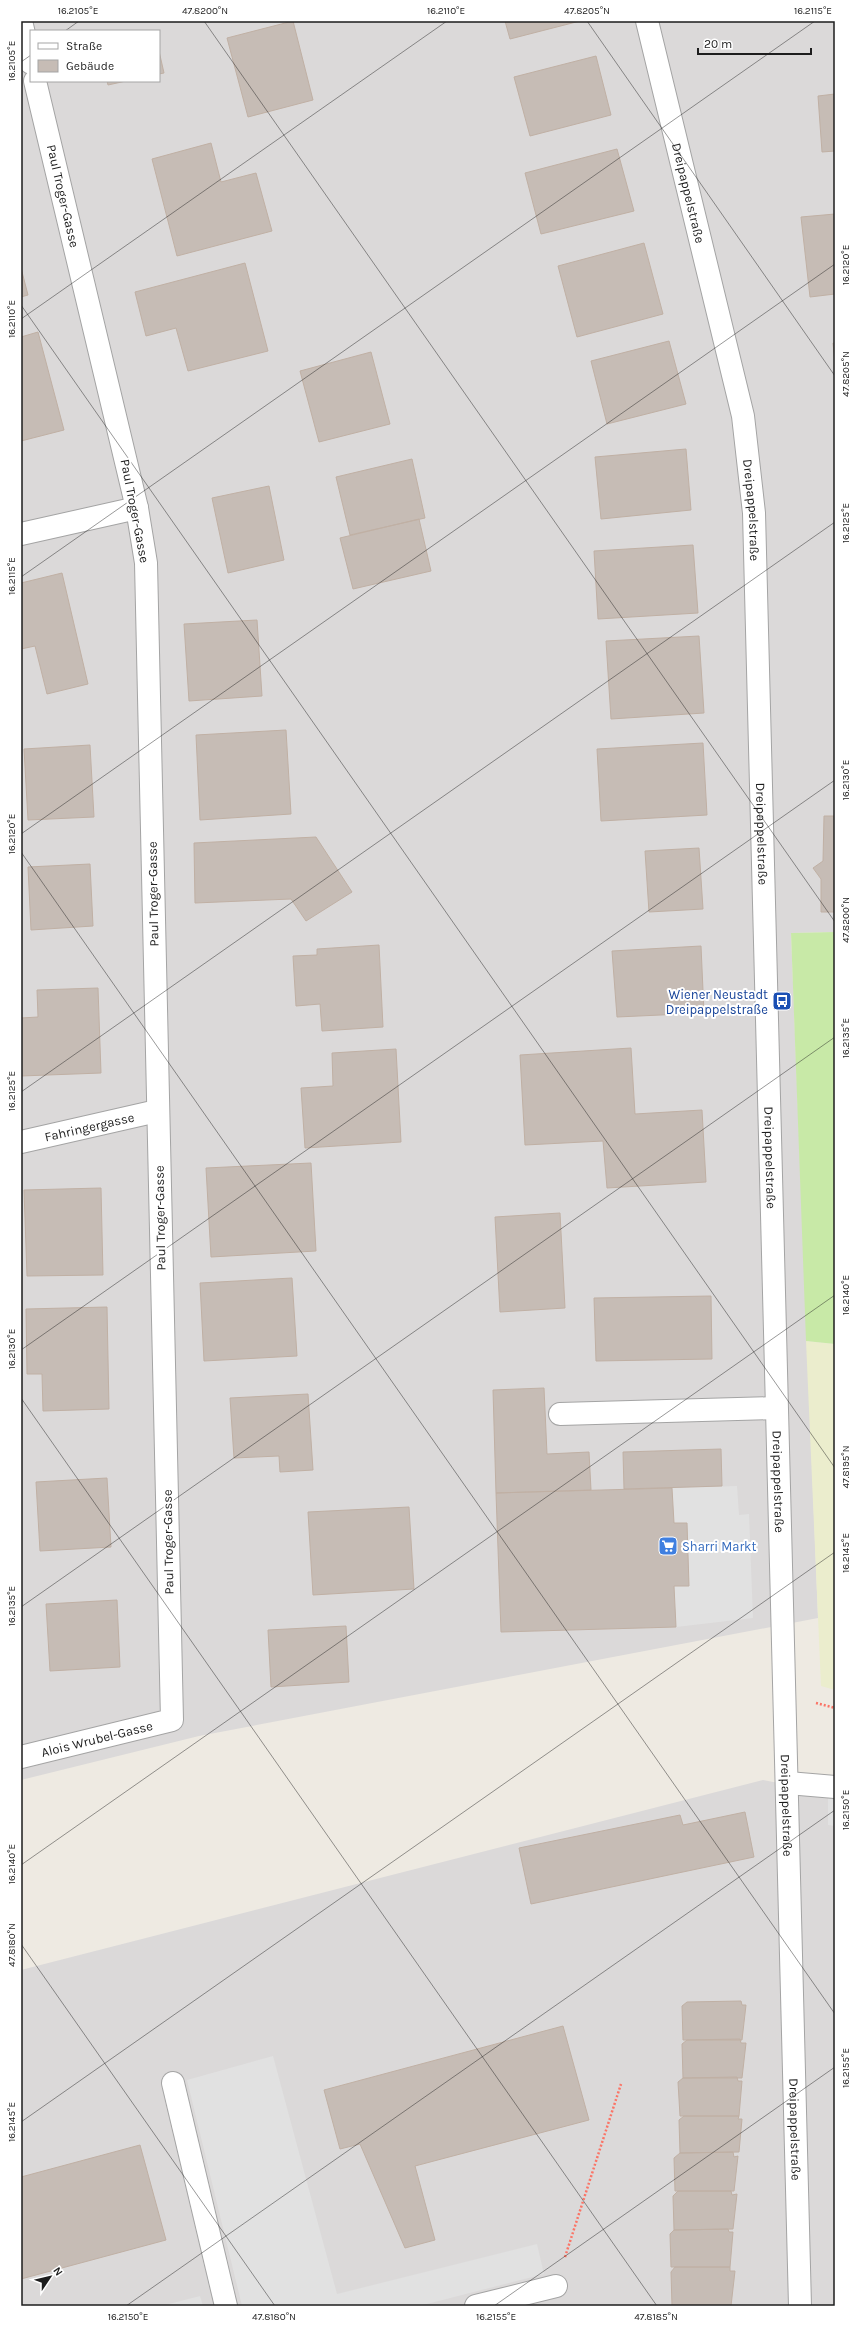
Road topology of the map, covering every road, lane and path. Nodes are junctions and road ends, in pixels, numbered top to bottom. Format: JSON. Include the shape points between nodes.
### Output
{"nodes":[{"id":1,"x":21,"y":21,"type":"edge"},
{"id":2,"x":647,"y":21,"type":"edge"},
{"id":3,"x":30,"y":59,"type":"edge"},
{"id":4,"x":35,"y":82,"type":"edge"},
{"id":5,"x":137,"y":508,"type":"junction"},
{"id":6,"x":21,"y":534,"type":"edge"},
{"id":7,"x":157,"y":1111,"type":"junction"},
{"id":8,"x":21,"y":1142,"type":"edge"},
{"id":9,"x":776,"y":1408,"type":"junction"},
{"id":10,"x":560,"y":1414,"type":"dead end"},
{"id":11,"x":172,"y":1720,"type":"joint"},
{"id":12,"x":21,"y":1756,"type":"edge"},
{"id":13,"x":788,"y":1783,"type":"junction"},
{"id":14,"x":835,"y":1787,"type":"edge"},
{"id":15,"x":174,"y":2083,"type":"dead end"},
{"id":16,"x":621,"y":2084,"type":"dead end"},
{"id":17,"x":556,"y":2286,"type":"joint"},
{"id":18,"x":226,"y":2306,"type":"edge"},
{"id":19,"x":476,"y":2306,"type":"edge"},
{"id":20,"x":800,"y":2306,"type":"edge"}],
"edges":[{"from":1,"to":3,"type":"street"},
{"from":2,"to":9,"type":"street","name":"Dreipappelstraße","via":[[743,416],[754,513]]},
{"from":4,"to":5,"type":"street","name":"Paul Troger-Gasse"},
{"from":5,"to":6,"type":"street"},
{"from":5,"to":7,"type":"street","name":"Paul Troger-Gasse","via":[[146,562]]},
{"from":7,"to":8,"type":"street","name":"Fahringergasse"},
{"from":7,"to":11,"type":"street","name":"Paul Troger-Gasse"},
{"from":9,"to":10,"type":"street"},
{"from":9,"to":13,"type":"street","name":"Dreipappelstraße"},
{"from":11,"to":12,"type":"street","name":"Alois Wrubel-Gasse"},
{"from":13,"to":14,"type":"street"},
{"from":13,"to":20,"type":"street","name":"Dreipappelstraße"},
{"from":15,"to":18,"type":"street"},
{"from":16,"to":17,"type":"path"},
{"from":17,"to":19,"type":"street"}]}
